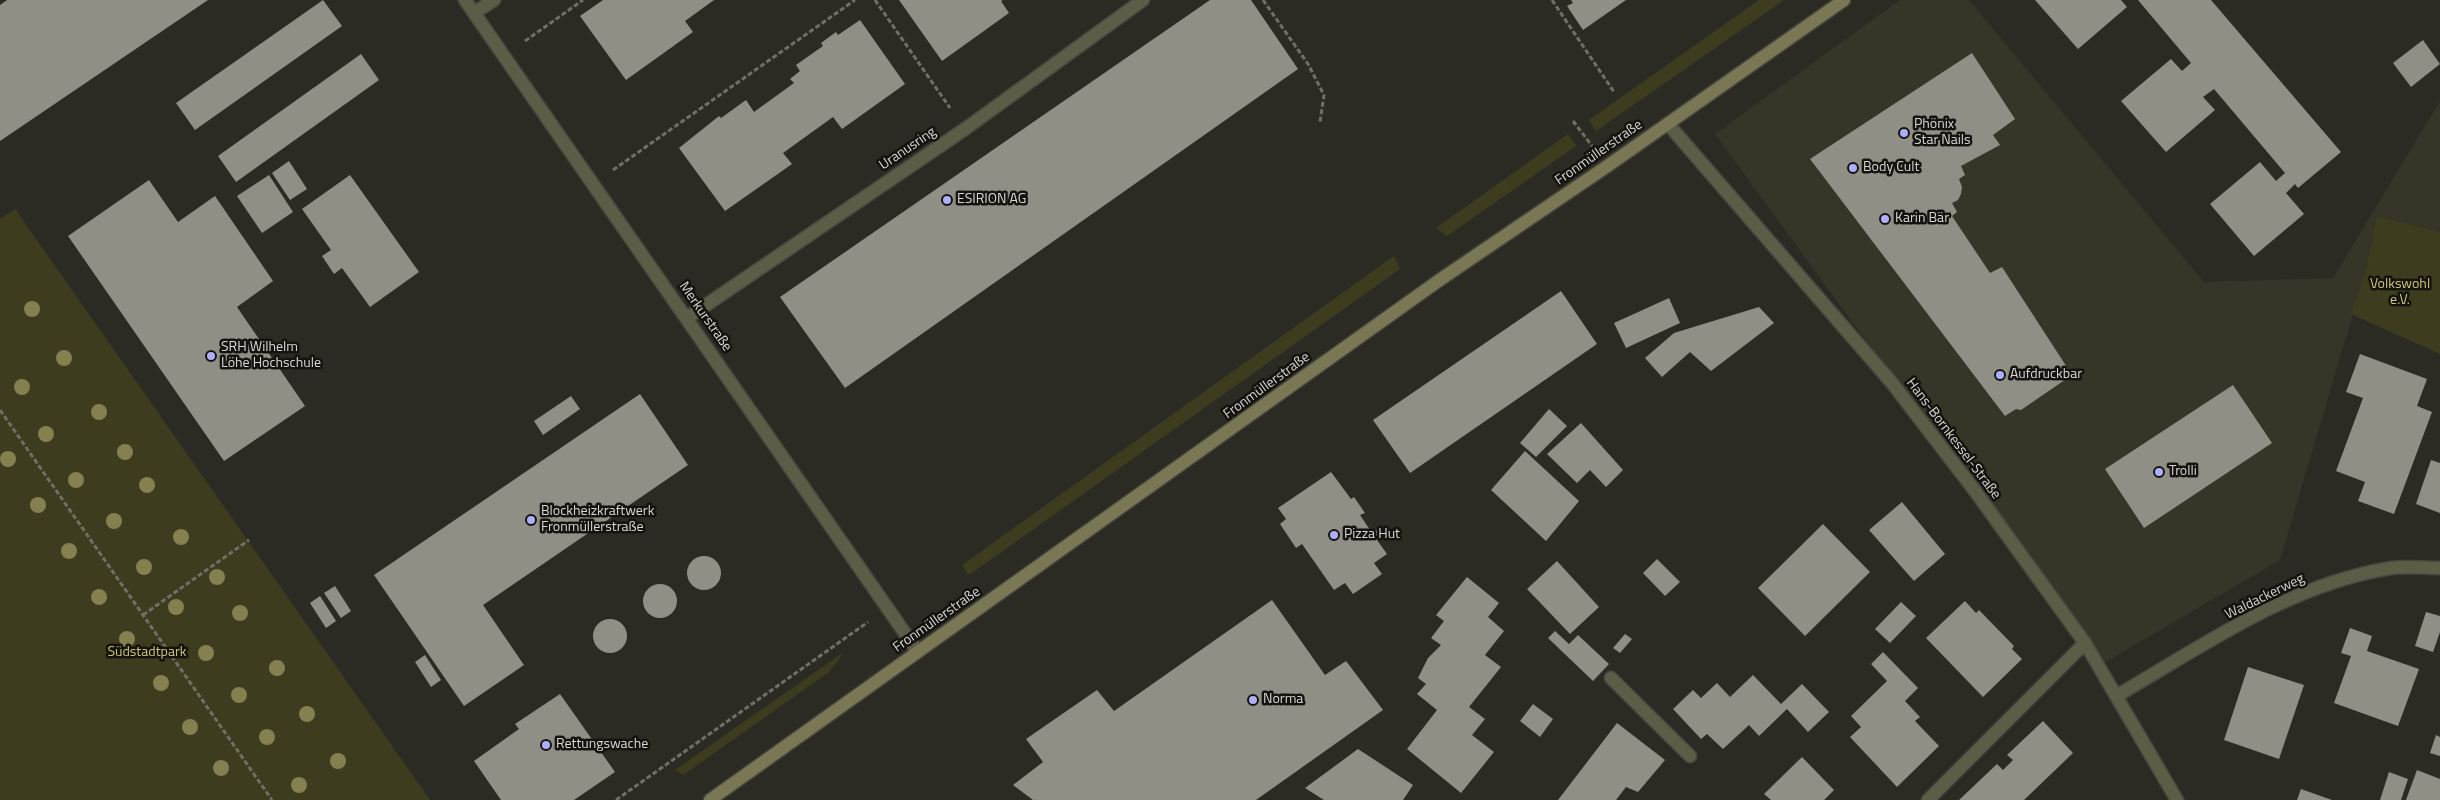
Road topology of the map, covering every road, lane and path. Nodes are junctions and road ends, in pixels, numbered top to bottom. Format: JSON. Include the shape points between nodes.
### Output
{"nodes":[{"id":1,"x":465,"y":0,"type":"edge"},
{"id":2,"x":494,"y":0,"type":"edge"},
{"id":3,"x":583,"y":0,"type":"edge"},
{"id":4,"x":855,"y":0,"type":"edge"},
{"id":5,"x":875,"y":0,"type":"edge"},
{"id":6,"x":1143,"y":0,"type":"edge"},
{"id":7,"x":1263,"y":0,"type":"edge"},
{"id":8,"x":1552,"y":0,"type":"edge"},
{"id":9,"x":1844,"y":0,"type":"edge"},
{"id":10,"x":474,"y":14,"type":"junction"},
{"id":11,"x":504,"y":56,"type":"junction"},
{"id":12,"x":1614,"y":92,"type":"dead end"},
{"id":13,"x":1573,"y":120,"type":"dead end"},
{"id":14,"x":1320,"y":122,"type":"dead end"},
{"id":15,"x":1668,"y":124,"type":"junction"},
{"id":16,"x":965,"y":129,"type":"junction"},
{"id":17,"x":1606,"y":167,"type":"junction"},
{"id":18,"x":594,"y":184,"type":"junction"},
{"id":19,"x":687,"y":318,"type":"junction"},
{"id":20,"x":0,"y":410,"type":"edge"},
{"id":21,"x":249,"y":540,"type":"dead end"},
{"id":22,"x":2440,"y":568,"type":"edge"},
{"id":23,"x":887,"y":608,"type":"junction"},
{"id":24,"x":143,"y":615,"type":"junction"},
{"id":25,"x":2085,"y":643,"type":"junction"},
{"id":26,"x":918,"y":652,"type":"junction"},
{"id":27,"x":1611,"y":678,"type":"dead end"},
{"id":28,"x":2118,"y":696,"type":"junction"},
{"id":29,"x":1690,"y":756,"type":"dead end"},
{"id":30,"x":272,"y":800,"type":"edge"},
{"id":31,"x":616,"y":800,"type":"edge"},
{"id":32,"x":710,"y":800,"type":"edge"},
{"id":33,"x":1928,"y":800,"type":"edge"},
{"id":34,"x":2177,"y":800,"type":"edge"}],
"edges":[{"from":1,"to":10,"type":"street","name":"Merkurstraße"},
{"from":2,"to":10,"type":"street"},
{"from":3,"to":11,"type":"path"},
{"from":4,"to":18,"type":"path"},
{"from":5,"to":16,"type":"path"},
{"from":6,"to":16,"type":"street","name":"Uranusring"},
{"from":7,"to":14,"type":"path","via":[[1308,64],[1324,95]]},
{"from":8,"to":12,"type":"path"},
{"from":9,"to":15,"type":"main road","name":"Fronmüllerstraße"},
{"from":10,"to":11,"type":"street","name":"Merkurstraße"},
{"from":11,"to":18,"type":"street","name":"Merkurstraße"},
{"from":13,"to":17,"type":"path"},
{"from":15,"to":17,"type":"main road","name":"Fronmüllerstraße"},
{"from":15,"to":25,"type":"street","name":"Hans-Bornkessel-Straße","via":[[1892,382]]},
{"from":16,"to":19,"type":"street","name":"Uranusring"},
{"from":17,"to":26,"type":"main road","name":"Fronmüllerstraße","via":[[1441,279]]},
{"from":18,"to":19,"type":"street","name":"Merkurstraße"},
{"from":19,"to":23,"type":"street","name":"Merkurstraße"},
{"from":20,"to":24,"type":"path"},
{"from":21,"to":24,"type":"path"},
{"from":22,"to":28,"type":"street","name":"Waldackerweg","via":[[2392,568],[2332,582],[2263,611]]},
{"from":23,"to":26,"type":"street","name":"Merkurstraße"},
{"from":23,"to":31,"type":"path"},
{"from":24,"to":30,"type":"path"},
{"from":25,"to":28,"type":"street","name":"Hans-Bornkessel-Straße"},
{"from":25,"to":33,"type":"street"},
{"from":26,"to":32,"type":"main road","name":"Fronmüllerstraße"},
{"from":27,"to":29,"type":"street"},
{"from":28,"to":34,"type":"street","name":"Hans-Bornkessel-Straße"}]}
